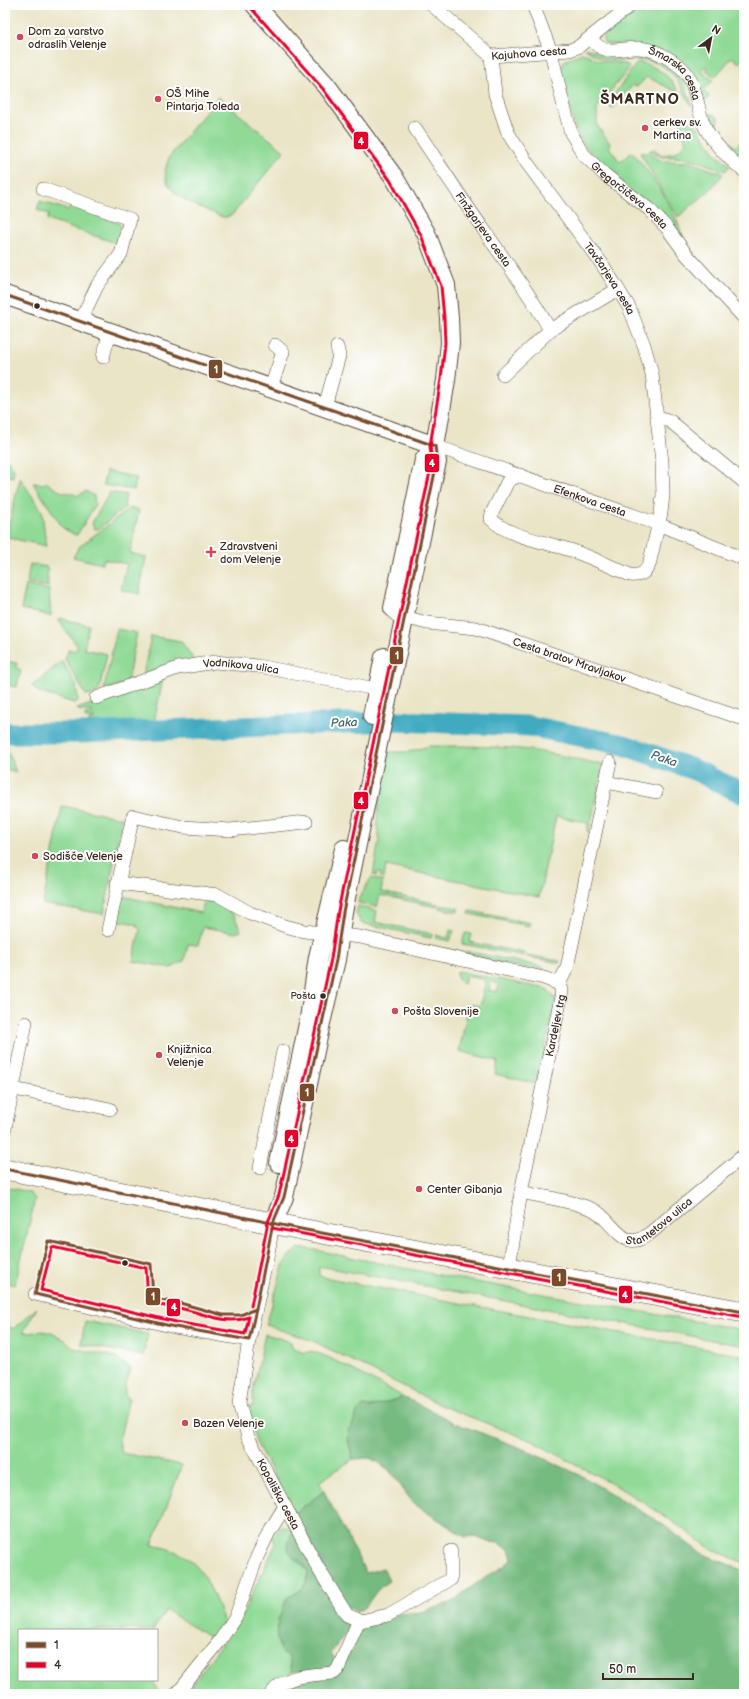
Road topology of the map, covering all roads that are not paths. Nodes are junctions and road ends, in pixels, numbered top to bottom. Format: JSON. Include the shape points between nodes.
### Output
{"nodes":[{"id":1,"x":255,"y":5,"type":"edge"},
{"id":2,"x":432,"y":5,"type":"edge"},
{"id":3,"x":533,"y":5,"type":"edge"},
{"id":4,"x":631,"y":5,"type":"edge"},
{"id":5,"x":590,"y":38,"type":"junction"},
{"id":6,"x":552,"y":52,"type":"junction"},
{"id":7,"x":491,"y":56,"type":"junction"},
{"id":8,"x":415,"y":128,"type":"dead end"},
{"id":9,"x":744,"y":171,"type":"edge"},
{"id":10,"x":43,"y":189,"type":"dead end"},
{"id":11,"x":618,"y":289,"type":"junction"},
{"id":12,"x":5,"y":295,"type":"edge"},
{"id":13,"x":744,"y":318,"type":"edge"},
{"id":14,"x":82,"y":321,"type":"junction"},
{"id":15,"x":550,"y":330,"type":"junction"},
{"id":16,"x":110,"y":331,"type":"junction"},
{"id":17,"x":275,"y":345,"type":"dead end"},
{"id":18,"x":337,"y":347,"type":"dead end"},
{"id":19,"x":103,"y":357,"type":"dead end"},
{"id":20,"x":503,"y":375,"type":"dead end"},
{"id":21,"x":270,"y":387,"type":"junction"},
{"id":22,"x":324,"y":406,"type":"junction"},
{"id":23,"x":658,"y":417,"type":"junction"},
{"id":24,"x":434,"y":446,"type":"junction"},
{"id":25,"x":520,"y":475,"type":"junction"},
{"id":26,"x":744,"y":482,"type":"edge"},
{"id":27,"x":658,"y":524,"type":"junction"},
{"id":28,"x":744,"y":559,"type":"edge"},
{"id":29,"x":398,"y":615,"type":"junction"},
{"id":30,"x":383,"y":690,"type":"junction"},
{"id":31,"x":96,"y":698,"type":"dead end"},
{"id":32,"x":744,"y":719,"type":"edge"},
{"id":33,"x":610,"y":762,"type":"dead end"},
{"id":34,"x":606,"y":782,"type":"junction"},
{"id":35,"x":656,"y":792,"type":"dead end"},
{"id":36,"x":306,"y":822,"type":"dead end"},
{"id":37,"x":117,"y":883,"type":"junction"},
{"id":38,"x":108,"y":930,"type":"dead end"},
{"id":39,"x":332,"y":934,"type":"junction"},
{"id":40,"x":560,"y":984,"type":"junction"},
{"id":41,"x":26,"y":1022,"type":"dead end"},
{"id":42,"x":282,"y":1052,"type":"dead end"},
{"id":43,"x":11,"y":1083,"type":"edge"},
{"id":44,"x":110,"y":1109,"type":"dead end"},
{"id":45,"x":5,"y":1128,"type":"edge"},
{"id":46,"x":744,"y":1155,"type":"edge"},
{"id":47,"x":260,"y":1168,"type":"dead end"},
{"id":48,"x":5,"y":1169,"type":"edge"},
{"id":49,"x":521,"y":1192,"type":"junction"},
{"id":50,"x":273,"y":1223,"type":"junction"},
{"id":51,"x":509,"y":1268,"type":"junction"},
{"id":52,"x":35,"y":1294,"type":"dead end"},
{"id":53,"x":744,"y":1312,"type":"edge"},
{"id":54,"x":249,"y":1340,"type":"junction"},
{"id":55,"x":285,"y":1506,"type":"junction"},
{"id":56,"x":451,"y":1551,"type":"dead end"},
{"id":57,"x":359,"y":1620,"type":"junction"},
{"id":58,"x":177,"y":1694,"type":"edge"},
{"id":59,"x":271,"y":1694,"type":"edge"}],
"edges":[{"from":1,"to":24,"type":"main road","via":[[327,86],[357,125],[394,177],[426,233],[446,284],[450,318],[446,380]]},
{"from":2,"to":7,"type":"street","name":"Kajuhova cesta"},
{"from":3,"to":6,"type":"street","name":"Gregorčičeva cesta"},
{"from":4,"to":5,"type":"street","name":"Kajuhova cesta"},
{"from":5,"to":6,"type":"street","name":"Kajuhova cesta","via":[[570,50]]},
{"from":5,"to":9,"type":"street","name":"Šmarska cesta","via":[[601,49],[612,51],[638,48],[657,52],[680,66],[692,83],[706,130],[727,156]]},
{"from":6,"to":7,"type":"street","name":"Kajuhova cesta"},
{"from":6,"to":13,"type":"street","name":"Gregorčičeva cesta","via":[[572,133],[584,155],[650,210]]},
{"from":7,"to":11,"type":"street","name":"Tavčarjeva cesta","via":[[495,94],[508,133]]},
{"from":8,"to":15,"type":"street","name":"Finžgarjeva cesta","via":[[521,282]]},
{"from":10,"to":14,"type":"street","via":[[130,219],[121,254],[97,286]]},
{"from":11,"to":15,"type":"street"},
{"from":11,"to":23,"type":"street","name":"Tavčarjeva cesta","via":[[629,307],[644,345],[652,374]]},
{"from":12,"to":14,"type":"main road"},
{"from":14,"to":16,"type":"main road"},
{"from":15,"to":20,"type":"street"},
{"from":16,"to":19,"type":"street"},
{"from":16,"to":21,"type":"main road"},
{"from":17,"to":21,"type":"street","via":[[283,352]]},
{"from":18,"to":22,"type":"street","via":[[339,356]]},
{"from":21,"to":22,"type":"main road"},
{"from":22,"to":24,"type":"main road"},
{"from":23,"to":26,"type":"street","via":[[670,422]]},
{"from":23,"to":27,"type":"street","name":"Tavčarjeva cesta","via":[[663,495]]},
{"from":24,"to":25,"type":"street","name":"Efenkova cesta"},
{"from":24,"to":29,"type":"main road","via":[[435,470]]},
{"from":25,"to":27,"type":"street","name":"Efenkova cesta"},
{"from":25,"to":27,"type":"street","name":"Tavčarjeva cesta","via":[[508,481],[492,513],[491,519],[496,524],[518,534],[571,550],[630,575],[639,576],[649,565]]},
{"from":27,"to":28,"type":"street","name":"Efenkova cesta"},
{"from":29,"to":30,"type":"main road"},
{"from":29,"to":32,"type":"street","name":"Cesta bratov Mravljakov","via":[[427,623],[476,628]]},
{"from":30,"to":31,"type":"street","name":"Vodnikova ulica","via":[[258,666],[215,662],[178,668]]},
{"from":30,"to":39,"type":"main road"},
{"from":33,"to":34,"type":"street","name":"Kardeljev trg"},
{"from":34,"to":35,"type":"street"},
{"from":34,"to":40,"type":"street","name":"Kardeljev trg","via":[[567,968]]},
{"from":36,"to":37,"type":"street","via":[[230,830],[183,827],[133,816]]},
{"from":37,"to":38,"type":"street"},
{"from":37,"to":39,"type":"street","via":[[218,895],[250,913],[285,926],[304,932]]},
{"from":39,"to":40,"type":"street","via":[[360,937],[544,978]]},
{"from":39,"to":50,"type":"main road","via":[[336,960],[284,1197]]},
{"from":40,"to":49,"type":"street","name":"Kardeljev trg","via":[[562,997],[526,1140]]},
{"from":41,"to":43,"type":"street"},
{"from":42,"to":47,"type":"street"},
{"from":43,"to":44,"type":"street"},
{"from":43,"to":45,"type":"street"},
{"from":46,"to":49,"type":"street","name":"Stantetova ulica","via":[[649,1234],[637,1240],[624,1237],[604,1217],[585,1207]]},
{"from":48,"to":50,"type":"main road"},
{"from":49,"to":51,"type":"street","name":"Kardeljev trg"},
{"from":50,"to":51,"type":"main road"},
{"from":50,"to":54,"type":"street","name":"Kopališka cesta"},
{"from":51,"to":53,"type":"main road"},
{"from":52,"to":54,"type":"street"},
{"from":54,"to":55,"type":"street","name":"Kopališka cesta","via":[[239,1403],[248,1437]]},
{"from":55,"to":57,"type":"street","name":"Kopališka cesta","via":[[347,1615]]},
{"from":55,"to":58,"type":"street","via":[[257,1557],[236,1616],[219,1642]]},
{"from":56,"to":57,"type":"street","via":[[452,1579],[388,1615]]},
{"from":57,"to":59,"type":"street","via":[[334,1673],[292,1678],[275,1688]]}]}
